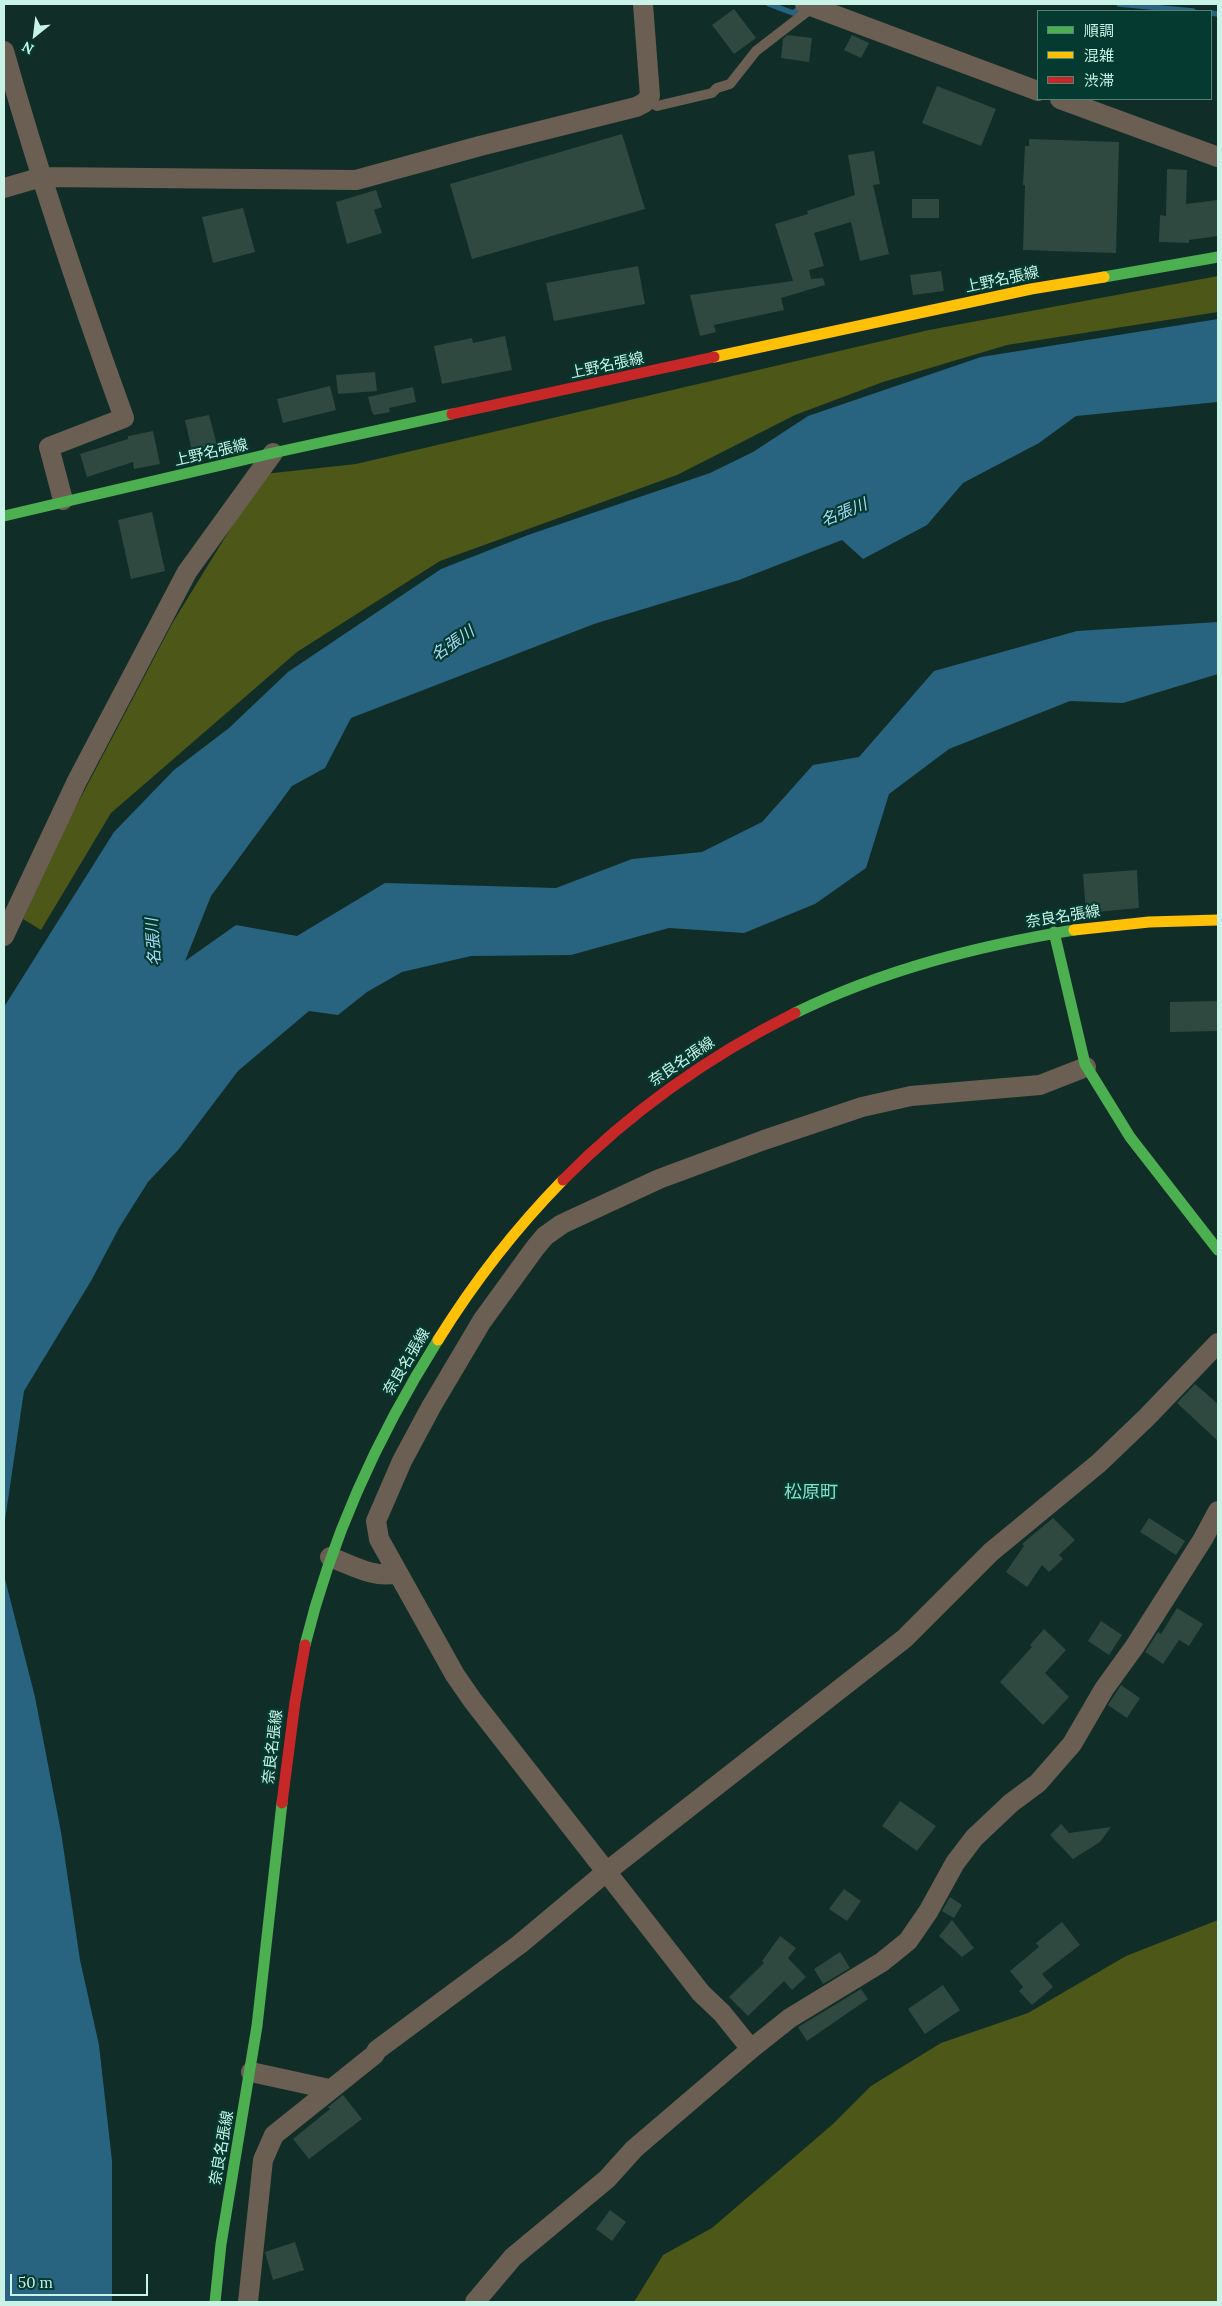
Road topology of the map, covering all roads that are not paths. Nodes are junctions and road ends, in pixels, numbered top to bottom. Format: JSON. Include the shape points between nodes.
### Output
{"nodes":[{"id":1,"x":643,"y":4,"type":"edge"},
{"id":2,"x":810,"y":6,"type":"edge"},
{"id":3,"x":4,"y":51,"type":"edge"},
{"id":4,"x":1037,"y":91,"type":"edge"},
{"id":5,"x":647,"y":100,"type":"junction"},
{"id":6,"x":1063,"y":100,"type":"edge"},
{"id":7,"x":1218,"y":157,"type":"edge"},
{"id":8,"x":42,"y":177,"type":"junction"},
{"id":9,"x":4,"y":188,"type":"edge"},
{"id":10,"x":1218,"y":257,"type":"edge"},
{"id":11,"x":273,"y":453,"type":"junction"},
{"id":12,"x":63,"y":500,"type":"junction"},
{"id":13,"x":4,"y":516,"type":"edge"},
{"id":14,"x":1218,"y":920,"type":"edge"},
{"id":15,"x":1054,"y":932,"type":"junction"},
{"id":16,"x":4,"y":936,"type":"edge"},
{"id":17,"x":1086,"y":1067,"type":"junction"},
{"id":18,"x":1218,"y":1250,"type":"edge"},
{"id":19,"x":1218,"y":1344,"type":"edge"},
{"id":20,"x":1218,"y":1511,"type":"edge"},
{"id":21,"x":330,"y":1557,"type":"junction"},
{"id":22,"x":398,"y":1573,"type":"junction"},
{"id":23,"x":606,"y":1872,"type":"junction"},
{"id":24,"x":751,"y":2049,"type":"junction"},
{"id":25,"x":250,"y":2072,"type":"junction"},
{"id":26,"x":329,"y":2089,"type":"junction"},
{"id":27,"x":215,"y":2302,"type":"edge"},
{"id":28,"x":248,"y":2302,"type":"edge"},
{"id":29,"x":475,"y":2302,"type":"edge"}],
"edges":[{"from":1,"to":5,"type":"street","via":[[650,96]]},
{"from":2,"to":4,"type":"street"},
{"from":2,"to":5,"type":"lane","via":[[756,51],[730,84],[712,93],[657,106]]},
{"from":3,"to":8,"type":"street"},
{"from":5,"to":8,"type":"street","via":[[636,107],[356,180]]},
{"from":6,"to":7,"type":"street"},
{"from":8,"to":9,"type":"street"},
{"from":8,"to":12,"type":"street","via":[[124,418],[49,446]]},
{"from":10,"to":11,"type":"main road","name":"上野名張線","via":[[1031,289]]},
{"from":11,"to":12,"type":"main road","name":"上野名張線"},
{"from":11,"to":16,"type":"street","via":[[187,572],[77,781]]},
{"from":12,"to":13,"type":"main road","name":"上野名張線"},
{"from":14,"to":15,"type":"main road","name":"奈良名張線","via":[[1160,921]]},
{"from":15,"to":17,"type":"main road"},
{"from":15,"to":21,"type":"main road","name":"奈良名張線","via":[[1003,942],[917,966],[874,980],[785,1018],[690,1072],[629,1120],[534,1210],[467,1293],[381,1438],[356,1489]]},
{"from":17,"to":18,"type":"main road","via":[[1135,1146]]},
{"from":17,"to":22,"type":"street","via":[[1040,1085],[911,1096],[862,1107],[659,1179],[562,1224],[545,1236],[482,1321],[402,1461],[376,1521],[379,1539]]},
{"from":19,"to":23,"type":"street","via":[[1099,1463],[991,1552],[905,1638]]},
{"from":20,"to":24,"type":"street","via":[[1204,1539],[1104,1689],[1072,1744],[1038,1783],[974,1838],[954,1863],[908,1941],[882,1962],[790,2018]]},
{"from":21,"to":22,"type":"street","via":[[376,1575]]},
{"from":21,"to":25,"type":"main road","name":"奈良名張線","via":[[309,1630],[290,1729],[273,1897]]},
{"from":22,"to":23,"type":"street","via":[[462,1686]]},
{"from":23,"to":24,"type":"street","via":[[701,1992]]},
{"from":23,"to":26,"type":"street","via":[[520,1944]]},
{"from":24,"to":29,"type":"street","via":[[634,2149],[607,2179],[513,2257]]},
{"from":25,"to":26,"type":"street"},
{"from":25,"to":27,"type":"main road","name":"奈良名張線","via":[[218,2261]]},
{"from":26,"to":28,"type":"street","via":[[274,2135],[263,2160]]}]}
